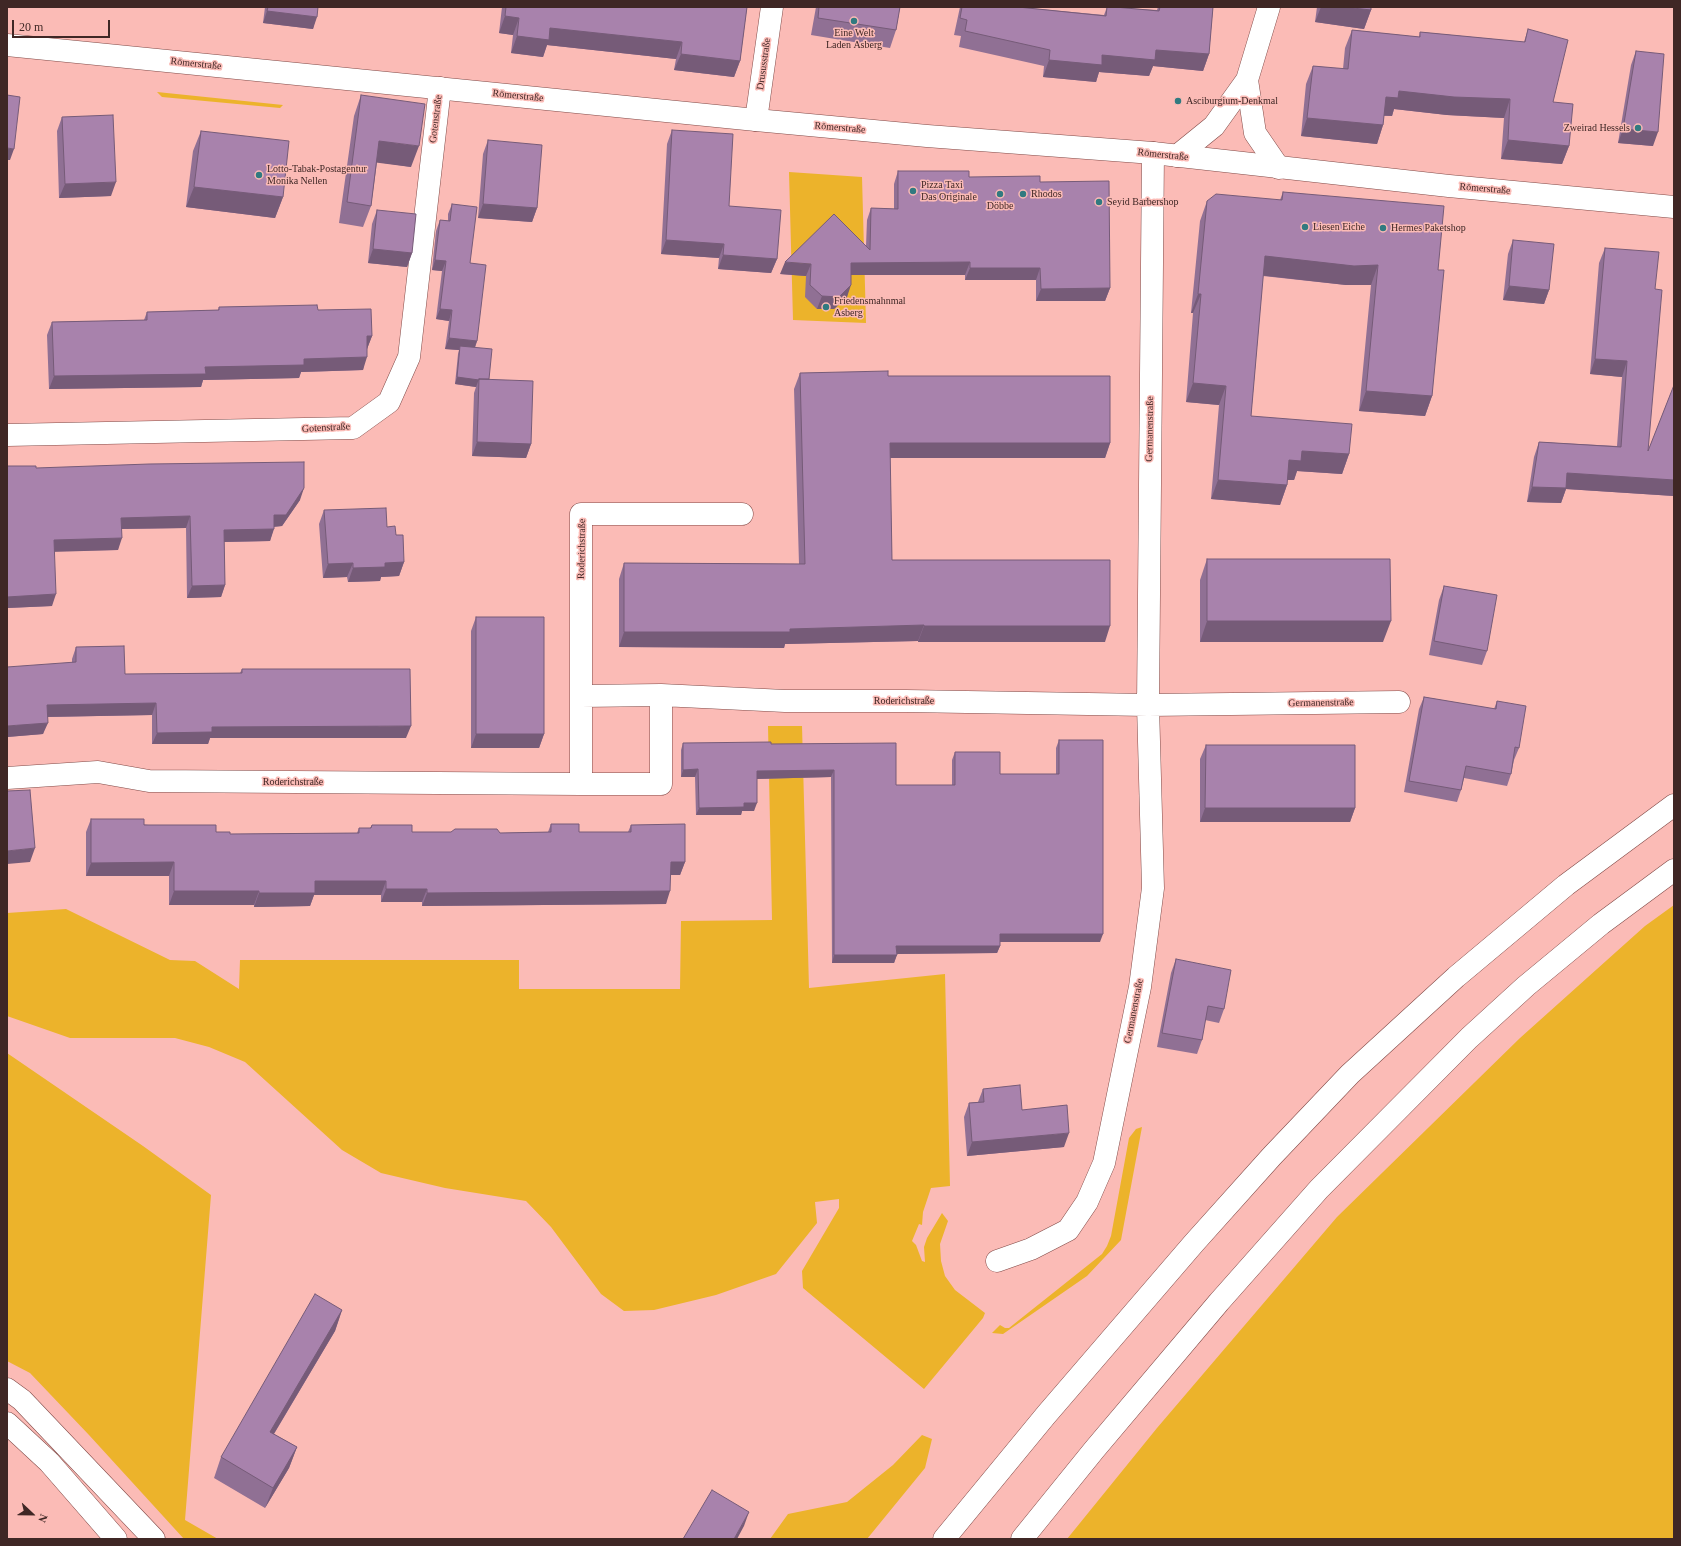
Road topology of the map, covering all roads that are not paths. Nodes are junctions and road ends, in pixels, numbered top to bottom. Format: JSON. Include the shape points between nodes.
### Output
{"nodes":[{"id":1,"x":772,"y":7,"type":"edge"},
{"id":2,"x":1269,"y":7,"type":"edge"},
{"id":3,"x":7,"y":45,"type":"edge"},
{"id":4,"x":1247,"y":80,"type":"junction"},
{"id":5,"x":440,"y":88,"type":"junction"},
{"id":6,"x":756,"y":120,"type":"junction"},
{"id":7,"x":1153,"y":153,"type":"junction"},
{"id":8,"x":1177,"y":156,"type":"junction"},
{"id":9,"x":1279,"y":168,"type":"junction"},
{"id":10,"x":1674,"y":207,"type":"edge"},
{"id":11,"x":7,"y":435,"type":"edge"},
{"id":12,"x":742,"y":514,"type":"dead end"},
{"id":13,"x":661,"y":695,"type":"junction"},
{"id":14,"x":581,"y":696,"type":"junction"},
{"id":15,"x":1399,"y":702,"type":"dead end"},
{"id":16,"x":1148,"y":705,"type":"junction"},
{"id":17,"x":7,"y":778,"type":"edge"},
{"id":18,"x":581,"y":784,"type":"junction"},
{"id":19,"x":1674,"y":805,"type":"edge"},
{"id":20,"x":1674,"y":870,"type":"edge"},
{"id":21,"x":997,"y":1261,"type":"dead end"},
{"id":22,"x":7,"y":1389,"type":"edge"},
{"id":23,"x":7,"y":1423,"type":"edge"},
{"id":24,"x":116,"y":1539,"type":"edge"},
{"id":25,"x":154,"y":1539,"type":"edge"},
{"id":26,"x":944,"y":1539,"type":"edge"},
{"id":27,"x":1022,"y":1539,"type":"edge"}],
"edges":[{"from":1,"to":6,"type":"main road","name":"Drususstraße"},
{"from":2,"to":4,"type":"main road"},
{"from":3,"to":5,"type":"main road","name":"Römerstraße"},
{"from":4,"to":8,"type":"main road","via":[[1214,126]]},
{"from":4,"to":9,"type":"main road","via":[[1255,133]]},
{"from":5,"to":6,"type":"main road","name":"Römerstraße"},
{"from":5,"to":11,"type":"main road","name":"Gotenstraße","via":[[409,357],[389,402],[352,428]]},
{"from":6,"to":7,"type":"main road","name":"Römerstraße"},
{"from":7,"to":8,"type":"main road","name":"Römerstraße"},
{"from":7,"to":16,"type":"main road","name":"Germanenstraße"},
{"from":8,"to":9,"type":"main road","name":"Römerstraße"},
{"from":9,"to":10,"type":"main road","name":"Römerstraße"},
{"from":12,"to":14,"type":"main road","name":"Roderichstraße","via":[[581,514]]},
{"from":13,"to":14,"type":"main road","name":"Roderichstraße"},
{"from":13,"to":16,"type":"main road","name":"Roderichstraße","via":[[785,701]]},
{"from":13,"to":18,"type":"main road","name":"Roderichstraße","via":[[661,784]]},
{"from":14,"to":18,"type":"main road","name":"Roderichstraße"},
{"from":15,"to":16,"type":"main road","name":"Germanenstraße"},
{"from":16,"to":21,"type":"main road","name":"Germanenstraße","via":[[1153,888],[1140,987],[1104,1163],[1087,1202],[1068,1230],[1032,1249]]},
{"from":17,"to":18,"type":"main road","name":"Roderichstraße","via":[[98,772],[149,781]]},
{"from":19,"to":26,"type":"main road","via":[[1566,885],[1456,977],[1350,1074],[1194,1243],[1046,1415]]},
{"from":20,"to":27,"type":"main road","via":[[1601,924],[1520,991],[1469,1038],[1320,1189],[1219,1302]]},
{"from":22,"to":25,"type":"main road","via":[[22,1400]]},
{"from":23,"to":24,"type":"main road","via":[[49,1462]]}]}
